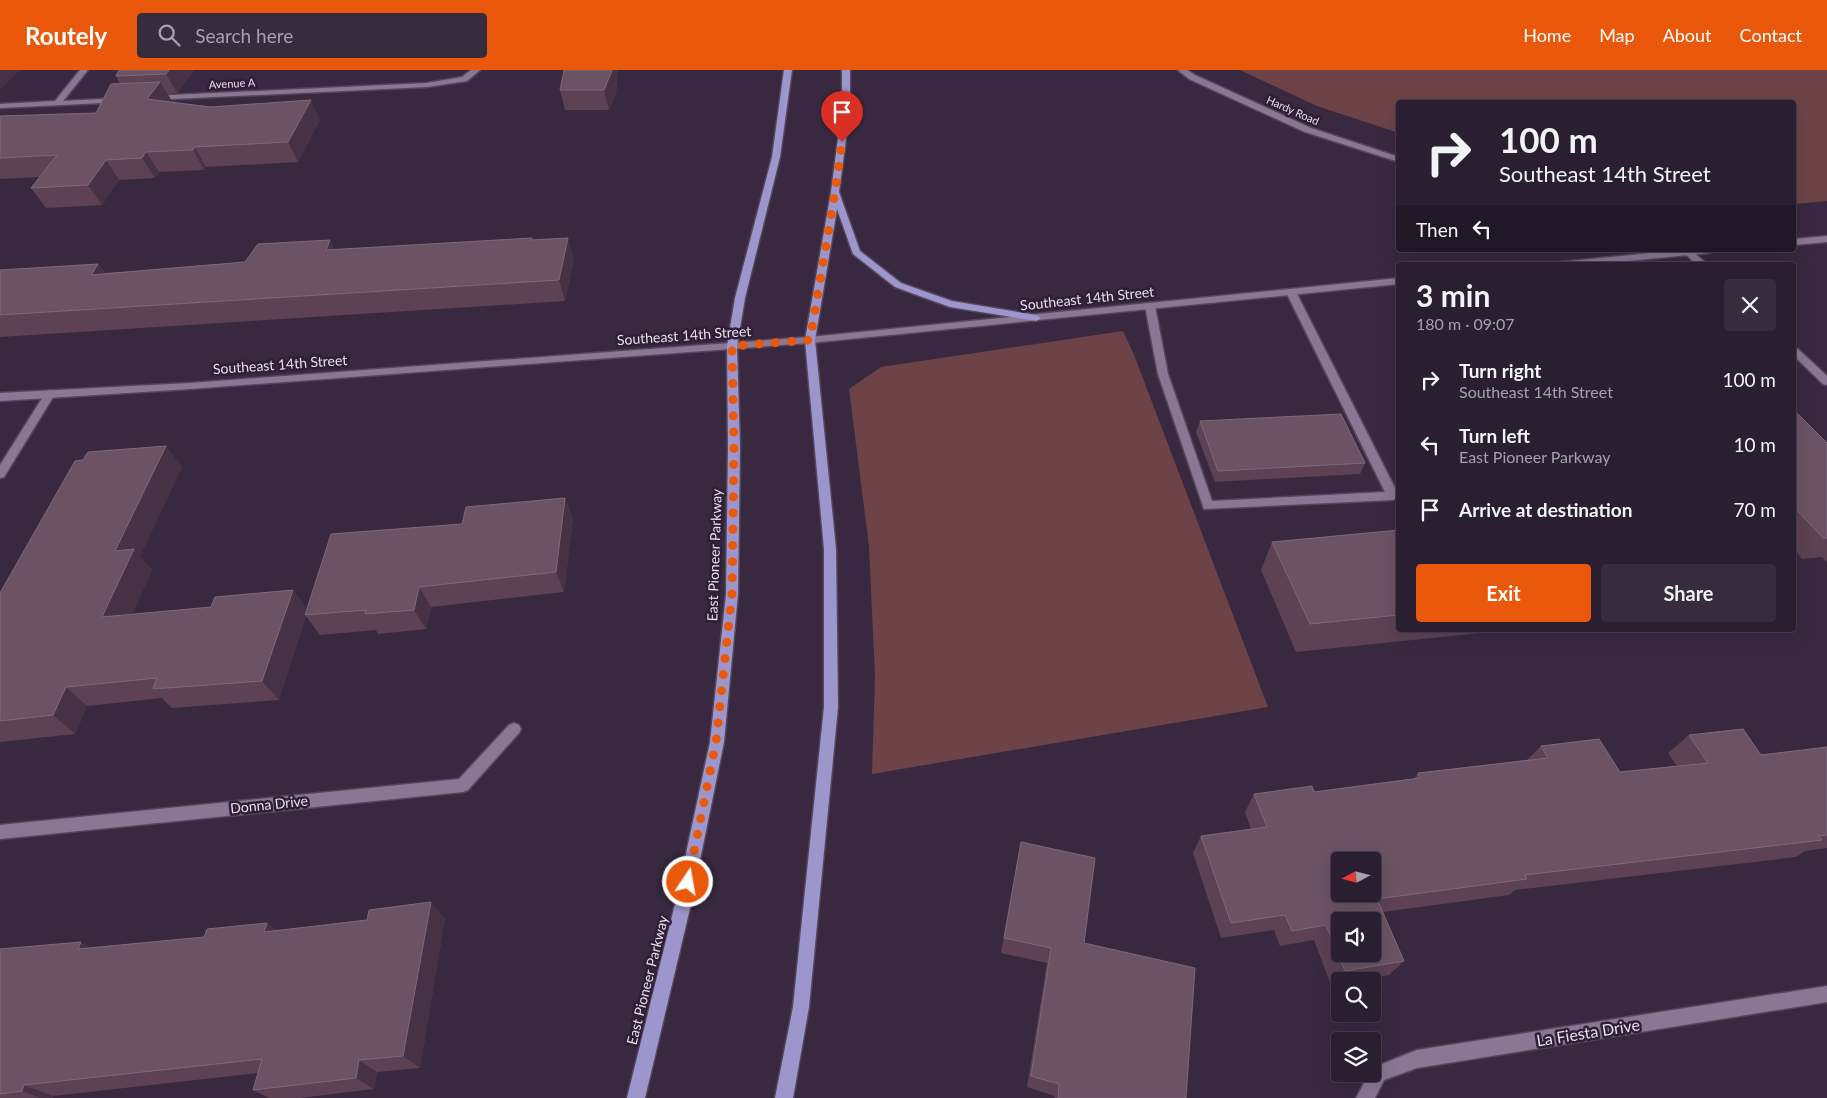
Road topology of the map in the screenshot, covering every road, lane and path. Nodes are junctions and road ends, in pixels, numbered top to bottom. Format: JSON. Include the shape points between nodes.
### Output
{"nodes":[{"id":1,"x":84,"y":70,"type":"edge"},
{"id":2,"x":476,"y":70,"type":"edge"},
{"id":3,"x":788,"y":70,"type":"edge"},
{"id":4,"x":846,"y":70,"type":"edge"},
{"id":5,"x":1182,"y":70,"type":"edge"},
{"id":6,"x":144,"y":98,"type":"edge"},
{"id":7,"x":125,"y":99,"type":"edge"},
{"id":8,"x":57,"y":103,"type":"junction"},
{"id":9,"x":0,"y":106,"type":"edge"},
{"id":10,"x":1396,"y":159,"type":"edge"},
{"id":11,"x":835,"y":192,"type":"junction"},
{"id":12,"x":1827,"y":239,"type":"edge"},
{"id":13,"x":1796,"y":242,"type":"edge"},
{"id":14,"x":1679,"y":252,"type":"edge"},
{"id":15,"x":1689,"y":252,"type":"edge"},
{"id":16,"x":1587,"y":262,"type":"edge"},
{"id":17,"x":1700,"y":262,"type":"edge"},
{"id":18,"x":1396,"y":281,"type":"edge"},
{"id":19,"x":1291,"y":292,"type":"junction"},
{"id":20,"x":1150,"y":306,"type":"junction"},
{"id":21,"x":1036,"y":318,"type":"junction"},
{"id":22,"x":810,"y":340,"type":"junction"},
{"id":23,"x":732,"y":346,"type":"junction"},
{"id":24,"x":1796,"y":353,"type":"edge"},
{"id":25,"x":1827,"y":382,"type":"edge"},
{"id":26,"x":50,"y":394,"type":"junction"},
{"id":27,"x":0,"y":397,"type":"edge"},
{"id":28,"x":0,"y":474,"type":"edge"},
{"id":29,"x":514,"y":729,"type":"dead end"},
{"id":30,"x":0,"y":832,"type":"edge"},
{"id":31,"x":1827,"y":994,"type":"edge"},
{"id":32,"x":636,"y":1098,"type":"edge"},
{"id":33,"x":784,"y":1098,"type":"edge"},
{"id":34,"x":1366,"y":1098,"type":"edge"}],
"edges":[{"from":1,"to":8,"type":"street"},
{"from":2,"to":6,"type":"street","name":"Avenue A","via":[[464,79],[426,85]]},
{"from":3,"to":23,"type":"main road","name":"East Pioneer Parkway","via":[[776,157],[740,298]]},
{"from":4,"to":11,"type":"main road","via":[[846,108]]},
{"from":5,"to":10,"type":"street","name":"Hardy Road","via":[[1308,130]]},
{"from":7,"to":8,"type":"street"},
{"from":8,"to":9,"type":"street"},
{"from":11,"to":21,"type":"main road","via":[[856,252],[898,285],[950,304]]},
{"from":11,"to":22,"type":"main road"},
{"from":12,"to":13,"type":"street"},
{"from":14,"to":16,"type":"street"},
{"from":15,"to":17,"type":"street"},
{"from":18,"to":19,"type":"street","name":"Southeast 14th Street"},
{"from":19,"to":20,"type":"street","name":"Southeast 14th Street"},
{"from":19,"to":20,"type":"street","via":[[1392,496],[1208,506],[1163,374]]},
{"from":20,"to":21,"type":"street","name":"Southeast 14th Street"},
{"from":21,"to":22,"type":"street","name":"Southeast 14th Street"},
{"from":22,"to":23,"type":"street","name":"Southeast 14th Street"},
{"from":22,"to":33,"type":"main road","via":[[830,549],[831,707],[801,1008]]},
{"from":23,"to":26,"type":"street","name":"Southeast 14th Street"},
{"from":23,"to":32,"type":"main road","name":"East Pioneer Parkway","via":[[732,594],[716,742],[684,900]]},
{"from":24,"to":25,"type":"street"},
{"from":26,"to":27,"type":"street","name":"Southeast 14th Street"},
{"from":26,"to":28,"type":"street"},
{"from":29,"to":30,"type":"street","name":"Donna Drive","via":[[463,785]]},
{"from":31,"to":34,"type":"street","name":"La Fiesta Drive","via":[[1417,1060],[1378,1074]]}]}
